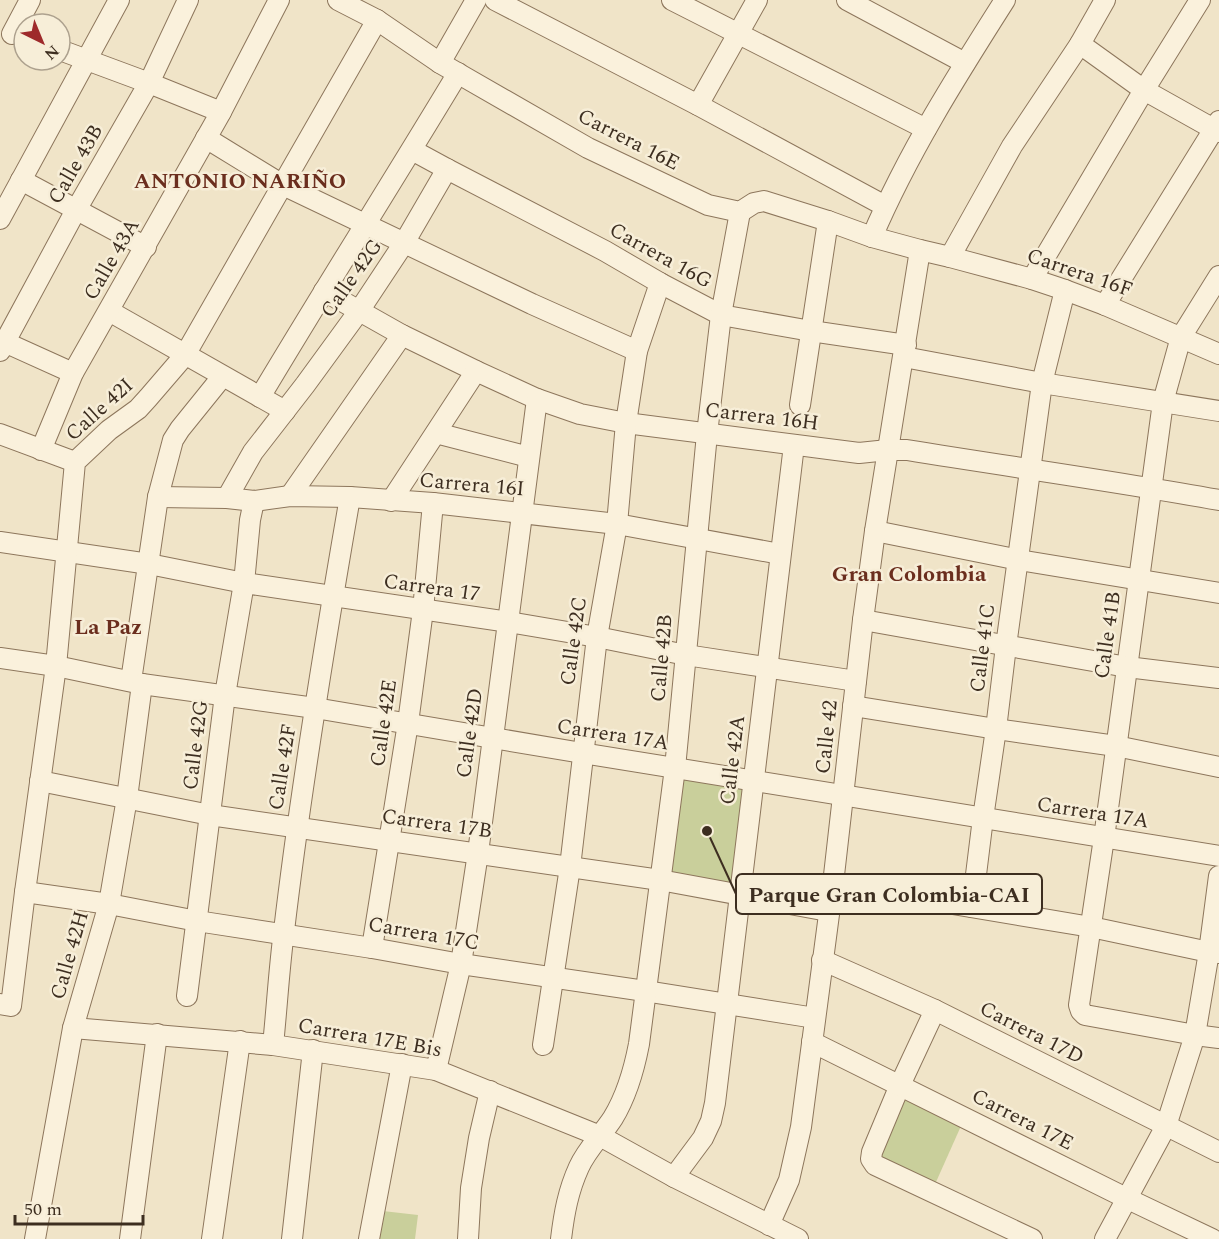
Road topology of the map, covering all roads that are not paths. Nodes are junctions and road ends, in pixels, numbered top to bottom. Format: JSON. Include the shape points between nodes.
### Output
{"nodes":[{"id":1,"x":119,"y":0,"type":"edge"},
{"id":2,"x":188,"y":0,"type":"edge"},
{"id":3,"x":279,"y":0,"type":"edge"},
{"id":4,"x":338,"y":0,"type":"edge"},
{"id":5,"x":476,"y":0,"type":"edge"},
{"id":6,"x":495,"y":0,"type":"edge"},
{"id":7,"x":672,"y":0,"type":"edge"},
{"id":8,"x":757,"y":0,"type":"edge"},
{"id":9,"x":847,"y":0,"type":"edge"},
{"id":10,"x":1005,"y":0,"type":"edge"},
{"id":11,"x":1105,"y":0,"type":"edge"},
{"id":12,"x":1200,"y":0,"type":"edge"},
{"id":13,"x":377,"y":20,"type":"junction"},
{"id":14,"x":739,"y":33,"type":"junction"},
{"id":15,"x":1080,"y":44,"type":"junction"},
{"id":16,"x":72,"y":54,"type":"edge"},
{"id":17,"x":86,"y":59,"type":"junction"},
{"id":18,"x":440,"y":63,"type":"junction"},
{"id":19,"x":965,"y":63,"type":"junction"},
{"id":20,"x":458,"y":73,"type":"junction"},
{"id":21,"x":148,"y":83,"type":"junction"},
{"id":22,"x":1144,"y":90,"type":"junction"},
{"id":23,"x":698,"y":105,"type":"junction"},
{"id":24,"x":221,"y":112,"type":"junction"},
{"id":25,"x":1217,"y":128,"type":"edge"},
{"id":26,"x":926,"y":129,"type":"junction"},
{"id":27,"x":206,"y":138,"type":"junction"},
{"id":28,"x":412,"y":150,"type":"junction"},
{"id":29,"x":447,"y":169,"type":"junction"},
{"id":30,"x":21,"y":180,"type":"junction"},
{"id":31,"x":281,"y":184,"type":"junction"},
{"id":32,"x":885,"y":206,"type":"junction"},
{"id":33,"x":76,"y":210,"type":"junction"},
{"id":34,"x":740,"y":212,"type":"junction"},
{"id":35,"x":0,"y":219,"type":"edge"},
{"id":36,"x":828,"y":221,"type":"junction"},
{"id":37,"x":366,"y":226,"type":"junction"},
{"id":38,"x":872,"y":237,"type":"junction"},
{"id":39,"x":404,"y":243,"type":"junction"},
{"id":40,"x":146,"y":247,"type":"junction"},
{"id":41,"x":920,"y":250,"type":"junction"},
{"id":42,"x":950,"y":257,"type":"junction"},
{"id":43,"x":1219,"y":276,"type":"edge"},
{"id":44,"x":1032,"y":279,"type":"junction"},
{"id":45,"x":660,"y":283,"type":"junction"},
{"id":46,"x":1065,"y":290,"type":"junction"},
{"id":47,"x":324,"y":291,"type":"junction"},
{"id":48,"x":1106,"y":304,"type":"junction"},
{"id":49,"x":109,"y":311,"type":"junction"},
{"id":50,"x":358,"y":311,"type":"junction"},
{"id":51,"x":721,"y":315,"type":"junction"},
{"id":52,"x":811,"y":331,"type":"junction"},
{"id":53,"x":402,"y":335,"type":"junction"},
{"id":54,"x":1181,"y":337,"type":"junction"},
{"id":55,"x":1,"y":344,"type":"edge"},
{"id":56,"x":636,"y":351,"type":"junction"},
{"id":57,"x":905,"y":351,"type":"junction"},
{"id":58,"x":1219,"y":354,"type":"edge"},
{"id":59,"x":184,"y":355,"type":"junction"},
{"id":60,"x":476,"y":371,"type":"junction"},
{"id":61,"x":73,"y":373,"type":"junction"},
{"id":62,"x":222,"y":376,"type":"junction"},
{"id":63,"x":1042,"y":383,"type":"junction"},
{"id":64,"x":260,"y":397,"type":"junction"},
{"id":65,"x":537,"y":399,"type":"junction"},
{"id":66,"x":1163,"y":402,"type":"junction"},
{"id":67,"x":800,"y":405,"type":"dead end"},
{"id":68,"x":285,"y":411,"type":"junction"},
{"id":69,"x":1219,"y":411,"type":"edge"},
{"id":70,"x":626,"y":423,"type":"junction"},
{"id":71,"x":436,"y":433,"type":"junction"},
{"id":72,"x":0,"y":434,"type":"edge"},
{"id":73,"x":707,"y":434,"type":"junction"},
{"id":74,"x":794,"y":445,"type":"junction"},
{"id":75,"x":41,"y":450,"type":"junction"},
{"id":76,"x":888,"y":450,"type":"junction"},
{"id":77,"x":529,"y":457,"type":"junction"},
{"id":78,"x":75,"y":462,"type":"junction"},
{"id":79,"x":1030,"y":470,"type":"junction"},
{"id":80,"x":1151,"y":488,"type":"junction"},
{"id":81,"x":290,"y":496,"type":"junction"},
{"id":82,"x":158,"y":497,"type":"junction"},
{"id":83,"x":350,"y":497,"type":"junction"},
{"id":84,"x":226,"y":498,"type":"junction"},
{"id":85,"x":1219,"y":500,"type":"edge"},
{"id":86,"x":254,"y":501,"type":"junction"},
{"id":87,"x":391,"y":501,"type":"junction"},
{"id":88,"x":434,"y":503,"type":"junction"},
{"id":89,"x":523,"y":513,"type":"junction"},
{"id":90,"x":617,"y":524,"type":"junction"},
{"id":91,"x":875,"y":531,"type":"junction"},
{"id":92,"x":697,"y":538,"type":"junction"},
{"id":93,"x":0,"y":542,"type":"edge"},
{"id":94,"x":67,"y":552,"type":"junction"},
{"id":95,"x":780,"y":554,"type":"junction"},
{"id":96,"x":1019,"y":560,"type":"junction"},
{"id":97,"x":148,"y":564,"type":"junction"},
{"id":98,"x":1139,"y":579,"type":"junction"},
{"id":99,"x":244,"y":583,"type":"junction"},
{"id":100,"x":1219,"y":593,"type":"edge"},
{"id":101,"x":333,"y":597,"type":"junction"},
{"id":102,"x":423,"y":610,"type":"junction"},
{"id":103,"x":863,"y":620,"type":"junction"},
{"id":104,"x":508,"y":622,"type":"junction"},
{"id":105,"x":597,"y":637,"type":"junction"},
{"id":106,"x":1006,"y":646,"type":"junction"},
{"id":107,"x":686,"y":654,"type":"junction"},
{"id":108,"x":0,"y":658,"type":"edge"},
{"id":109,"x":56,"y":666,"type":"junction"},
{"id":110,"x":1127,"y":667,"type":"junction"},
{"id":111,"x":767,"y":668,"type":"junction"},
{"id":112,"x":1219,"y":678,"type":"edge"},
{"id":113,"x":856,"y":681,"type":"junction"},
{"id":114,"x":137,"y":683,"type":"junction"},
{"id":115,"x":225,"y":695,"type":"junction"},
{"id":116,"x":853,"y":706,"type":"junction"},
{"id":117,"x":315,"y":708,"type":"junction"},
{"id":118,"x":408,"y":723,"type":"junction"},
{"id":119,"x":996,"y":729,"type":"junction"},
{"id":120,"x":492,"y":737,"type":"junction"},
{"id":121,"x":1116,"y":746,"type":"junction"},
{"id":122,"x":582,"y":753,"type":"junction"},
{"id":123,"x":1219,"y":767,"type":"edge"},
{"id":124,"x":675,"y":768,"type":"junction"},
{"id":125,"x":40,"y":781,"type":"junction"},
{"id":126,"x":753,"y":781,"type":"junction"},
{"id":127,"x":843,"y":796,"type":"junction"},
{"id":128,"x":127,"y":798,"type":"junction"},
{"id":129,"x":210,"y":814,"type":"junction"},
{"id":130,"x":982,"y":818,"type":"junction"},
{"id":131,"x":297,"y":827,"type":"junction"},
{"id":132,"x":1104,"y":838,"type":"junction"},
{"id":133,"x":389,"y":841,"type":"junction"},
{"id":134,"x":478,"y":853,"type":"junction"},
{"id":135,"x":1219,"y":856,"type":"edge"},
{"id":136,"x":570,"y":867,"type":"junction"},
{"id":137,"x":1219,"y":876,"type":"edge"},
{"id":138,"x":660,"y":880,"type":"junction"},
{"id":139,"x":832,"y":884,"type":"junction"},
{"id":140,"x":25,"y":892,"type":"junction"},
{"id":141,"x":739,"y":894,"type":"junction"},
{"id":142,"x":109,"y":904,"type":"junction"},
{"id":143,"x":972,"y":908,"type":"junction"},
{"id":144,"x":828,"y":911,"type":"junction"},
{"id":145,"x":197,"y":921,"type":"junction"},
{"id":146,"x":1091,"y":927,"type":"junction"},
{"id":147,"x":284,"y":934,"type":"junction"},
{"id":148,"x":372,"y":948,"type":"junction"},
{"id":149,"x":1214,"y":953,"type":"edge"},
{"id":150,"x":822,"y":960,"type":"junction"},
{"id":151,"x":461,"y":964,"type":"junction"},
{"id":152,"x":555,"y":978,"type":"junction"},
{"id":153,"x":645,"y":991,"type":"junction"},
{"id":154,"x":187,"y":996,"type":"dead end"},
{"id":155,"x":727,"y":1004,"type":"junction"},
{"id":156,"x":6,"y":1005,"type":"edge"},
{"id":157,"x":936,"y":1010,"type":"junction"},
{"id":158,"x":815,"y":1018,"type":"junction"},
{"id":159,"x":73,"y":1028,"type":"junction"},
{"id":160,"x":157,"y":1034,"type":"junction"},
{"id":161,"x":1196,"y":1035,"type":"junction"},
{"id":162,"x":1219,"y":1038,"type":"edge"},
{"id":163,"x":240,"y":1041,"type":"junction"},
{"id":164,"x":813,"y":1042,"type":"junction"},
{"id":165,"x":273,"y":1045,"type":"junction"},
{"id":166,"x":543,"y":1045,"type":"dead end"},
{"id":167,"x":313,"y":1050,"type":"junction"},
{"id":168,"x":402,"y":1064,"type":"junction"},
{"id":169,"x":436,"y":1070,"type":"junction"},
{"id":170,"x":900,"y":1085,"type":"junction"},
{"id":171,"x":490,"y":1091,"type":"junction"},
{"id":172,"x":1166,"y":1126,"type":"junction"},
{"id":173,"x":600,"y":1136,"type":"junction"},
{"id":174,"x":1219,"y":1152,"type":"edge"},
{"id":175,"x":674,"y":1177,"type":"junction"},
{"id":176,"x":1128,"y":1199,"type":"junction"},
{"id":177,"x":769,"y":1225,"type":"junction"},
{"id":178,"x":35,"y":1239,"type":"edge"},
{"id":179,"x":130,"y":1239,"type":"edge"},
{"id":180,"x":212,"y":1239,"type":"edge"},
{"id":181,"x":292,"y":1239,"type":"edge"},
{"id":182,"x":369,"y":1239,"type":"edge"},
{"id":183,"x":468,"y":1239,"type":"edge"},
{"id":184,"x":561,"y":1239,"type":"edge"},
{"id":185,"x":798,"y":1239,"type":"edge"},
{"id":186,"x":1032,"y":1239,"type":"edge"},
{"id":187,"x":1105,"y":1239,"type":"edge"},
{"id":188,"x":1212,"y":1239,"type":"edge"}],
"edges":[{"from":1,"to":17,"type":"street"},
{"from":2,"to":21,"type":"street","name":"Calle 43B"},
{"from":3,"to":24,"type":"street","name":"Calle 43A"},
{"from":4,"to":13,"type":"street","name":"Carrera 16E"},
{"from":5,"to":18,"type":"street"},
{"from":6,"to":23,"type":"street"},
{"from":7,"to":14,"type":"street"},
{"from":8,"to":14,"type":"street"},
{"from":9,"to":19,"type":"street"},
{"from":10,"to":19,"type":"street"},
{"from":11,"to":15,"type":"street"},
{"from":12,"to":22,"type":"street"},
{"from":13,"to":18,"type":"street","name":"Carrera 16E"},
{"from":13,"to":31,"type":"street","name":"Calle 42I"},
{"from":14,"to":23,"type":"street"},
{"from":14,"to":26,"type":"street"},
{"from":15,"to":22,"type":"street"},
{"from":15,"to":42,"type":"street","via":[[1012,147]]},
{"from":16,"to":17,"type":"street"},
{"from":17,"to":21,"type":"street"},
{"from":17,"to":30,"type":"street"},
{"from":18,"to":20,"type":"street","name":"Carrera 16E"},
{"from":19,"to":26,"type":"street"},
{"from":20,"to":28,"type":"street"},
{"from":20,"to":34,"type":"street","name":"Carrera 16E","via":[[588,148],[708,205]]},
{"from":21,"to":24,"type":"street"},
{"from":21,"to":33,"type":"street","name":"Calle 43B"},
{"from":22,"to":25,"type":"street"},
{"from":22,"to":44,"type":"street"},
{"from":23,"to":32,"type":"street"},
{"from":24,"to":27,"type":"street","name":"Calle 43A"},
{"from":25,"to":48,"type":"street"},
{"from":26,"to":32,"type":"street"},
{"from":27,"to":31,"type":"street"},
{"from":27,"to":40,"type":"street","name":"Calle 43A"},
{"from":28,"to":29,"type":"street","name":"Carrera 16G"},
{"from":28,"to":37,"type":"street"},
{"from":29,"to":39,"type":"street","name":"Calle 42G"},
{"from":29,"to":45,"type":"street","name":"Carrera 16G"},
{"from":30,"to":33,"type":"street"},
{"from":30,"to":35,"type":"street"},
{"from":31,"to":37,"type":"street"},
{"from":31,"to":59,"type":"street","name":"Calle 42I"},
{"from":32,"to":38,"type":"street"},
{"from":33,"to":40,"type":"street"},
{"from":33,"to":55,"type":"street","name":"Calle 43B"},
{"from":34,"to":36,"type":"street","via":[[764,201]]},
{"from":34,"to":51,"type":"street","name":"Calle 42B"},
{"from":36,"to":38,"type":"street"},
{"from":36,"to":52,"type":"street"},
{"from":37,"to":39,"type":"street"},
{"from":37,"to":47,"type":"street"},
{"from":38,"to":41,"type":"street"},
{"from":39,"to":50,"type":"street","name":"Calle 42G"},
{"from":39,"to":56,"type":"street"},
{"from":40,"to":49,"type":"street","name":"Calle 43A"},
{"from":41,"to":42,"type":"street","name":"Carrera 16F"},
{"from":41,"to":57,"type":"street","name":"Calle 42"},
{"from":42,"to":44,"type":"street","name":"Carrera 16F"},
{"from":43,"to":54,"type":"street","name":"Calle 41B"},
{"from":44,"to":46,"type":"street","name":"Carrera 16F"},
{"from":45,"to":51,"type":"street","name":"Carrera 16G"},
{"from":45,"to":56,"type":"street","name":"Calle 42C"},
{"from":46,"to":48,"type":"street","name":"Carrera 16F"},
{"from":46,"to":63,"type":"street","name":"Calle 41C"},
{"from":47,"to":50,"type":"street","name":"Carrera 16H"},
{"from":47,"to":64,"type":"street"},
{"from":48,"to":54,"type":"street","name":"Carrera 16F"},
{"from":49,"to":59,"type":"street"},
{"from":49,"to":61,"type":"street","name":"Calle 43A"},
{"from":50,"to":53,"type":"street","name":"Carrera 16H"},
{"from":50,"to":68,"type":"street","name":"Calle 42G"},
{"from":51,"to":52,"type":"street","name":"Carrera 16G"},
{"from":51,"to":73,"type":"street","name":"Calle 42B"},
{"from":52,"to":57,"type":"street","name":"Carrera 16G"},
{"from":52,"to":67,"type":"street"},
{"from":53,"to":60,"type":"street","name":"Carrera 16H"},
{"from":53,"to":81,"type":"street"},
{"from":54,"to":58,"type":"street","name":"Carrera 16F"},
{"from":54,"to":66,"type":"street","name":"Calle 41B"},
{"from":55,"to":61,"type":"street"},
{"from":56,"to":70,"type":"street","name":"Calle 42C"},
{"from":57,"to":63,"type":"street","name":"Carrera 16G"},
{"from":57,"to":76,"type":"street","name":"Calle 42"},
{"from":59,"to":62,"type":"street"},
{"from":59,"to":78,"type":"street","name":"Calle 42I","via":[[138,409]]},
{"from":60,"to":65,"type":"street","name":"Carrera 16H"},
{"from":60,"to":71,"type":"street"},
{"from":61,"to":75,"type":"street","name":"Calle 43A"},
{"from":62,"to":64,"type":"street"},
{"from":62,"to":82,"type":"street","name":"Calle 42H","via":[[173,440]]},
{"from":63,"to":66,"type":"street","name":"Carrera 16G"},
{"from":63,"to":79,"type":"street","name":"Calle 41C"},
{"from":64,"to":68,"type":"street"},
{"from":65,"to":70,"type":"street","name":"Carrera 16H","via":[[580,414]]},
{"from":65,"to":77,"type":"street","name":"Calle 42D"},
{"from":66,"to":69,"type":"street","name":"Carrera 16G"},
{"from":66,"to":80,"type":"street","name":"Calle 41B"},
{"from":68,"to":84,"type":"street","name":"Calle 42G","via":[[253,452]]},
{"from":70,"to":73,"type":"street","name":"Carrera 16H"},
{"from":70,"to":90,"type":"street","name":"Calle 42C"},
{"from":71,"to":77,"type":"street","name":"Carrera 16I"},
{"from":71,"to":87,"type":"street"},
{"from":72,"to":75,"type":"street"},
{"from":73,"to":74,"type":"street","name":"Carrera 16H"},
{"from":73,"to":92,"type":"street","name":"Calle 42B"},
{"from":74,"to":76,"type":"street","name":"Carrera 16H","via":[[859,453]]},
{"from":74,"to":95,"type":"street","name":"Calle 42A"},
{"from":75,"to":78,"type":"street"},
{"from":76,"to":79,"type":"street","name":"Carrera 16H"},
{"from":76,"to":91,"type":"street","name":"Calle 42"},
{"from":77,"to":89,"type":"street","name":"Calle 42D"},
{"from":78,"to":94,"type":"street","name":"Calle 42I"},
{"from":79,"to":80,"type":"street","name":"Carrera 16H"},
{"from":79,"to":96,"type":"street","name":"Calle 41C"},
{"from":80,"to":85,"type":"street","name":"Carrera 16H"},
{"from":80,"to":98,"type":"street","name":"Calle 41B"},
{"from":81,"to":83,"type":"street","name":"Carrera 16I"},
{"from":81,"to":86,"type":"street","name":"Carrera 16I"},
{"from":82,"to":84,"type":"street","name":"Carrera 16I"},
{"from":82,"to":97,"type":"street","name":"Calle 42H"},
{"from":83,"to":87,"type":"street","name":"Carrera 16I"},
{"from":83,"to":101,"type":"street","name":"Calle 42F"},
{"from":84,"to":86,"type":"street","name":"Carrera 16I"},
{"from":86,"to":99,"type":"street","name":"Calle 42G"},
{"from":87,"to":88,"type":"street","name":"Carrera 16I"},
{"from":88,"to":89,"type":"street","name":"Carrera 16I"},
{"from":88,"to":102,"type":"street","name":"Calle 42E"},
{"from":89,"to":90,"type":"street","name":"Carrera 16I"},
{"from":89,"to":104,"type":"street","name":"Calle 42D"},
{"from":90,"to":92,"type":"street","name":"Carrera 16I"},
{"from":90,"to":105,"type":"street","name":"Calle 42C"},
{"from":91,"to":96,"type":"street"},
{"from":91,"to":103,"type":"street","name":"Calle 42"},
{"from":92,"to":95,"type":"street","name":"Carrera 16I"},
{"from":92,"to":107,"type":"street","name":"Calle 42B"},
{"from":93,"to":94,"type":"street","name":"Carrera 17"},
{"from":94,"to":97,"type":"street","name":"Carrera 17"},
{"from":94,"to":109,"type":"street","name":"Calle 42I"},
{"from":95,"to":111,"type":"street","name":"Calle 42A"},
{"from":96,"to":98,"type":"street"},
{"from":96,"to":106,"type":"street","name":"Calle 41C"},
{"from":97,"to":99,"type":"street","name":"Carrera 17"},
{"from":97,"to":114,"type":"street","name":"Calle 42H"},
{"from":98,"to":100,"type":"street"},
{"from":98,"to":110,"type":"street","name":"Calle 41B"},
{"from":99,"to":101,"type":"street","name":"Carrera 17"},
{"from":99,"to":115,"type":"street","name":"Calle 42G"},
{"from":101,"to":102,"type":"street","name":"Carrera 17"},
{"from":101,"to":117,"type":"street","name":"Calle 42F"},
{"from":102,"to":104,"type":"street","name":"Carrera 17"},
{"from":102,"to":118,"type":"street","name":"Calle 42E"},
{"from":103,"to":106,"type":"street"},
{"from":103,"to":113,"type":"street","name":"Calle 42"},
{"from":104,"to":105,"type":"street","name":"Carrera 17"},
{"from":104,"to":120,"type":"street","name":"Calle 42D"},
{"from":105,"to":107,"type":"street","name":"Carrera 17"},
{"from":105,"to":122,"type":"street","name":"Calle 42C"},
{"from":106,"to":110,"type":"street"},
{"from":106,"to":119,"type":"street","name":"Calle 41C"},
{"from":107,"to":111,"type":"street","name":"Carrera 17"},
{"from":107,"to":124,"type":"street","name":"Calle 42B"},
{"from":108,"to":109,"type":"street","name":"Carrera 17A"},
{"from":109,"to":114,"type":"street","name":"Carrera 17A"},
{"from":109,"to":125,"type":"street","name":"Calle 42I"},
{"from":110,"to":112,"type":"street"},
{"from":110,"to":121,"type":"street","name":"Calle 41B"},
{"from":111,"to":113,"type":"street","name":"Carrera 17"},
{"from":111,"to":126,"type":"street","name":"Calle 42A"},
{"from":113,"to":116,"type":"street","name":"Calle 42"},
{"from":114,"to":115,"type":"street","name":"Carrera 17A"},
{"from":114,"to":128,"type":"street","name":"Calle 42H"},
{"from":115,"to":117,"type":"street","name":"Carrera 17A"},
{"from":115,"to":129,"type":"street","name":"Calle 42G"},
{"from":116,"to":119,"type":"street"},
{"from":116,"to":127,"type":"street","name":"Calle 42"},
{"from":117,"to":118,"type":"street","name":"Carrera 17A"},
{"from":117,"to":131,"type":"street","name":"Calle 42F"},
{"from":118,"to":120,"type":"street","name":"Carrera 17A"},
{"from":118,"to":133,"type":"street","name":"Calle 42E"},
{"from":119,"to":121,"type":"street"},
{"from":119,"to":130,"type":"street","name":"Calle 41C"},
{"from":120,"to":122,"type":"street","name":"Carrera 17A"},
{"from":120,"to":134,"type":"street","name":"Calle 42D"},
{"from":121,"to":123,"type":"street"},
{"from":121,"to":132,"type":"street","name":"Calle 41B"},
{"from":122,"to":124,"type":"street","name":"Carrera 17A"},
{"from":122,"to":136,"type":"street","name":"Calle 42C"},
{"from":124,"to":126,"type":"street","name":"Carrera 17A"},
{"from":124,"to":138,"type":"street","name":"Calle 42B"},
{"from":125,"to":128,"type":"street","name":"Carrera 17B"},
{"from":125,"to":140,"type":"street","name":"Calle 42I"},
{"from":126,"to":127,"type":"street","name":"Carrera 17A"},
{"from":126,"to":141,"type":"street","name":"Calle 42A"},
{"from":127,"to":130,"type":"street","name":"Carrera 17A"},
{"from":127,"to":139,"type":"street","name":"Calle 42"},
{"from":128,"to":129,"type":"street","name":"Carrera 17B"},
{"from":128,"to":142,"type":"street","name":"Calle 42H"},
{"from":129,"to":131,"type":"street","name":"Carrera 17B"},
{"from":129,"to":145,"type":"street","name":"Calle 42G"},
{"from":130,"to":132,"type":"street","name":"Carrera 17A"},
{"from":130,"to":143,"type":"street","name":"Calle 41C"},
{"from":131,"to":133,"type":"street","name":"Carrera 17B"},
{"from":131,"to":147,"type":"street","name":"Calle 42F"},
{"from":132,"to":135,"type":"street","name":"Carrera 17A"},
{"from":132,"to":146,"type":"street","name":"Calle 41B"},
{"from":133,"to":134,"type":"street","name":"Carrera 17B"},
{"from":133,"to":148,"type":"street","name":"Calle 42E"},
{"from":134,"to":136,"type":"street","name":"Carrera 17B"},
{"from":134,"to":151,"type":"street","name":"Calle 42D"},
{"from":136,"to":138,"type":"street","name":"Carrera 17B"},
{"from":136,"to":152,"type":"street","name":"Calle 42C"},
{"from":137,"to":149,"type":"street"},
{"from":138,"to":141,"type":"street","name":"Carrera 17B"},
{"from":138,"to":153,"type":"street","name":"Calle 42B"},
{"from":139,"to":143,"type":"street"},
{"from":139,"to":144,"type":"street","name":"Calle 42"},
{"from":140,"to":142,"type":"street","name":"Carrera 17C"},
{"from":140,"to":156,"type":"street","name":"Calle 42I"},
{"from":141,"to":144,"type":"street","name":"Carrera 17B"},
{"from":141,"to":155,"type":"street","name":"Calle 42A"},
{"from":142,"to":145,"type":"street","name":"Carrera 17C"},
{"from":142,"to":159,"type":"street","name":"Calle 42H"},
{"from":143,"to":146,"type":"street"},
{"from":144,"to":150,"type":"street","name":"Calle 42"},
{"from":145,"to":147,"type":"street","name":"Carrera 17C"},
{"from":145,"to":154,"type":"street","name":"Calle 42G"},
{"from":146,"to":149,"type":"street"},
{"from":146,"to":161,"type":"street","name":"Calle 41B","via":[[1081,1011],[1085,1015]]},
{"from":147,"to":148,"type":"street","name":"Carrera 17C"},
{"from":147,"to":165,"type":"street","name":"Calle 42F"},
{"from":148,"to":151,"type":"street","name":"Carrera 17C"},
{"from":149,"to":161,"type":"street"},
{"from":150,"to":157,"type":"street","name":"Carrera 17D"},
{"from":150,"to":158,"type":"street","name":"Calle 42"},
{"from":151,"to":152,"type":"street","name":"Carrera 17C"},
{"from":151,"to":169,"type":"street","name":"Calle 42D"},
{"from":152,"to":153,"type":"street","name":"Carrera 17C"},
{"from":152,"to":166,"type":"street","name":"Calle 42C"},
{"from":153,"to":155,"type":"street","name":"Carrera 17C"},
{"from":153,"to":173,"type":"street","name":"Calle 42B","via":[[633,1073]]},
{"from":155,"to":158,"type":"street","name":"Carrera 17C"},
{"from":155,"to":175,"type":"street","name":"Calle 42A","via":[[711,1121]]},
{"from":157,"to":170,"type":"street"},
{"from":157,"to":172,"type":"street","name":"Carrera 17D"},
{"from":158,"to":164,"type":"street","name":"Calle 42"},
{"from":159,"to":160,"type":"street","name":"Carrera 17E Bis"},
{"from":159,"to":178,"type":"street","name":"Calle 42H"},
{"from":160,"to":163,"type":"street","name":"Carrera 17E Bis"},
{"from":160,"to":179,"type":"street"},
{"from":161,"to":162,"type":"street"},
{"from":161,"to":172,"type":"street"},
{"from":163,"to":165,"type":"street","name":"Carrera 17E Bis"},
{"from":163,"to":180,"type":"street"},
{"from":164,"to":170,"type":"street","name":"Carrera 17E"},
{"from":164,"to":177,"type":"street","name":"Calle 42","via":[[789,1180]]},
{"from":165,"to":167,"type":"street","name":"Carrera 17E Bis"},
{"from":167,"to":168,"type":"street","name":"Carrera 17E Bis"},
{"from":167,"to":181,"type":"street"},
{"from":168,"to":169,"type":"street","name":"Carrera 17E Bis"},
{"from":168,"to":182,"type":"street"},
{"from":169,"to":171,"type":"street","name":"Carrera 17E Bis"},
{"from":170,"to":176,"type":"street","name":"Carrera 17E"},
{"from":170,"to":186,"type":"street","via":[[872,1152],[874,1165]]},
{"from":171,"to":173,"type":"street","name":"Carrera 17E Bis"},
{"from":171,"to":183,"type":"street","via":[[471,1188]]},
{"from":172,"to":174,"type":"street","name":"Carrera 17D"},
{"from":172,"to":176,"type":"street"},
{"from":173,"to":175,"type":"street","name":"Carrera 17E Bis"},
{"from":173,"to":184,"type":"street","via":[[571,1184]]},
{"from":175,"to":177,"type":"street","name":"Carrera 17E Bis"},
{"from":176,"to":187,"type":"street"},
{"from":176,"to":188,"type":"street","name":"Carrera 17E"},
{"from":177,"to":185,"type":"street","name":"Carrera 17E Bis"}]}
